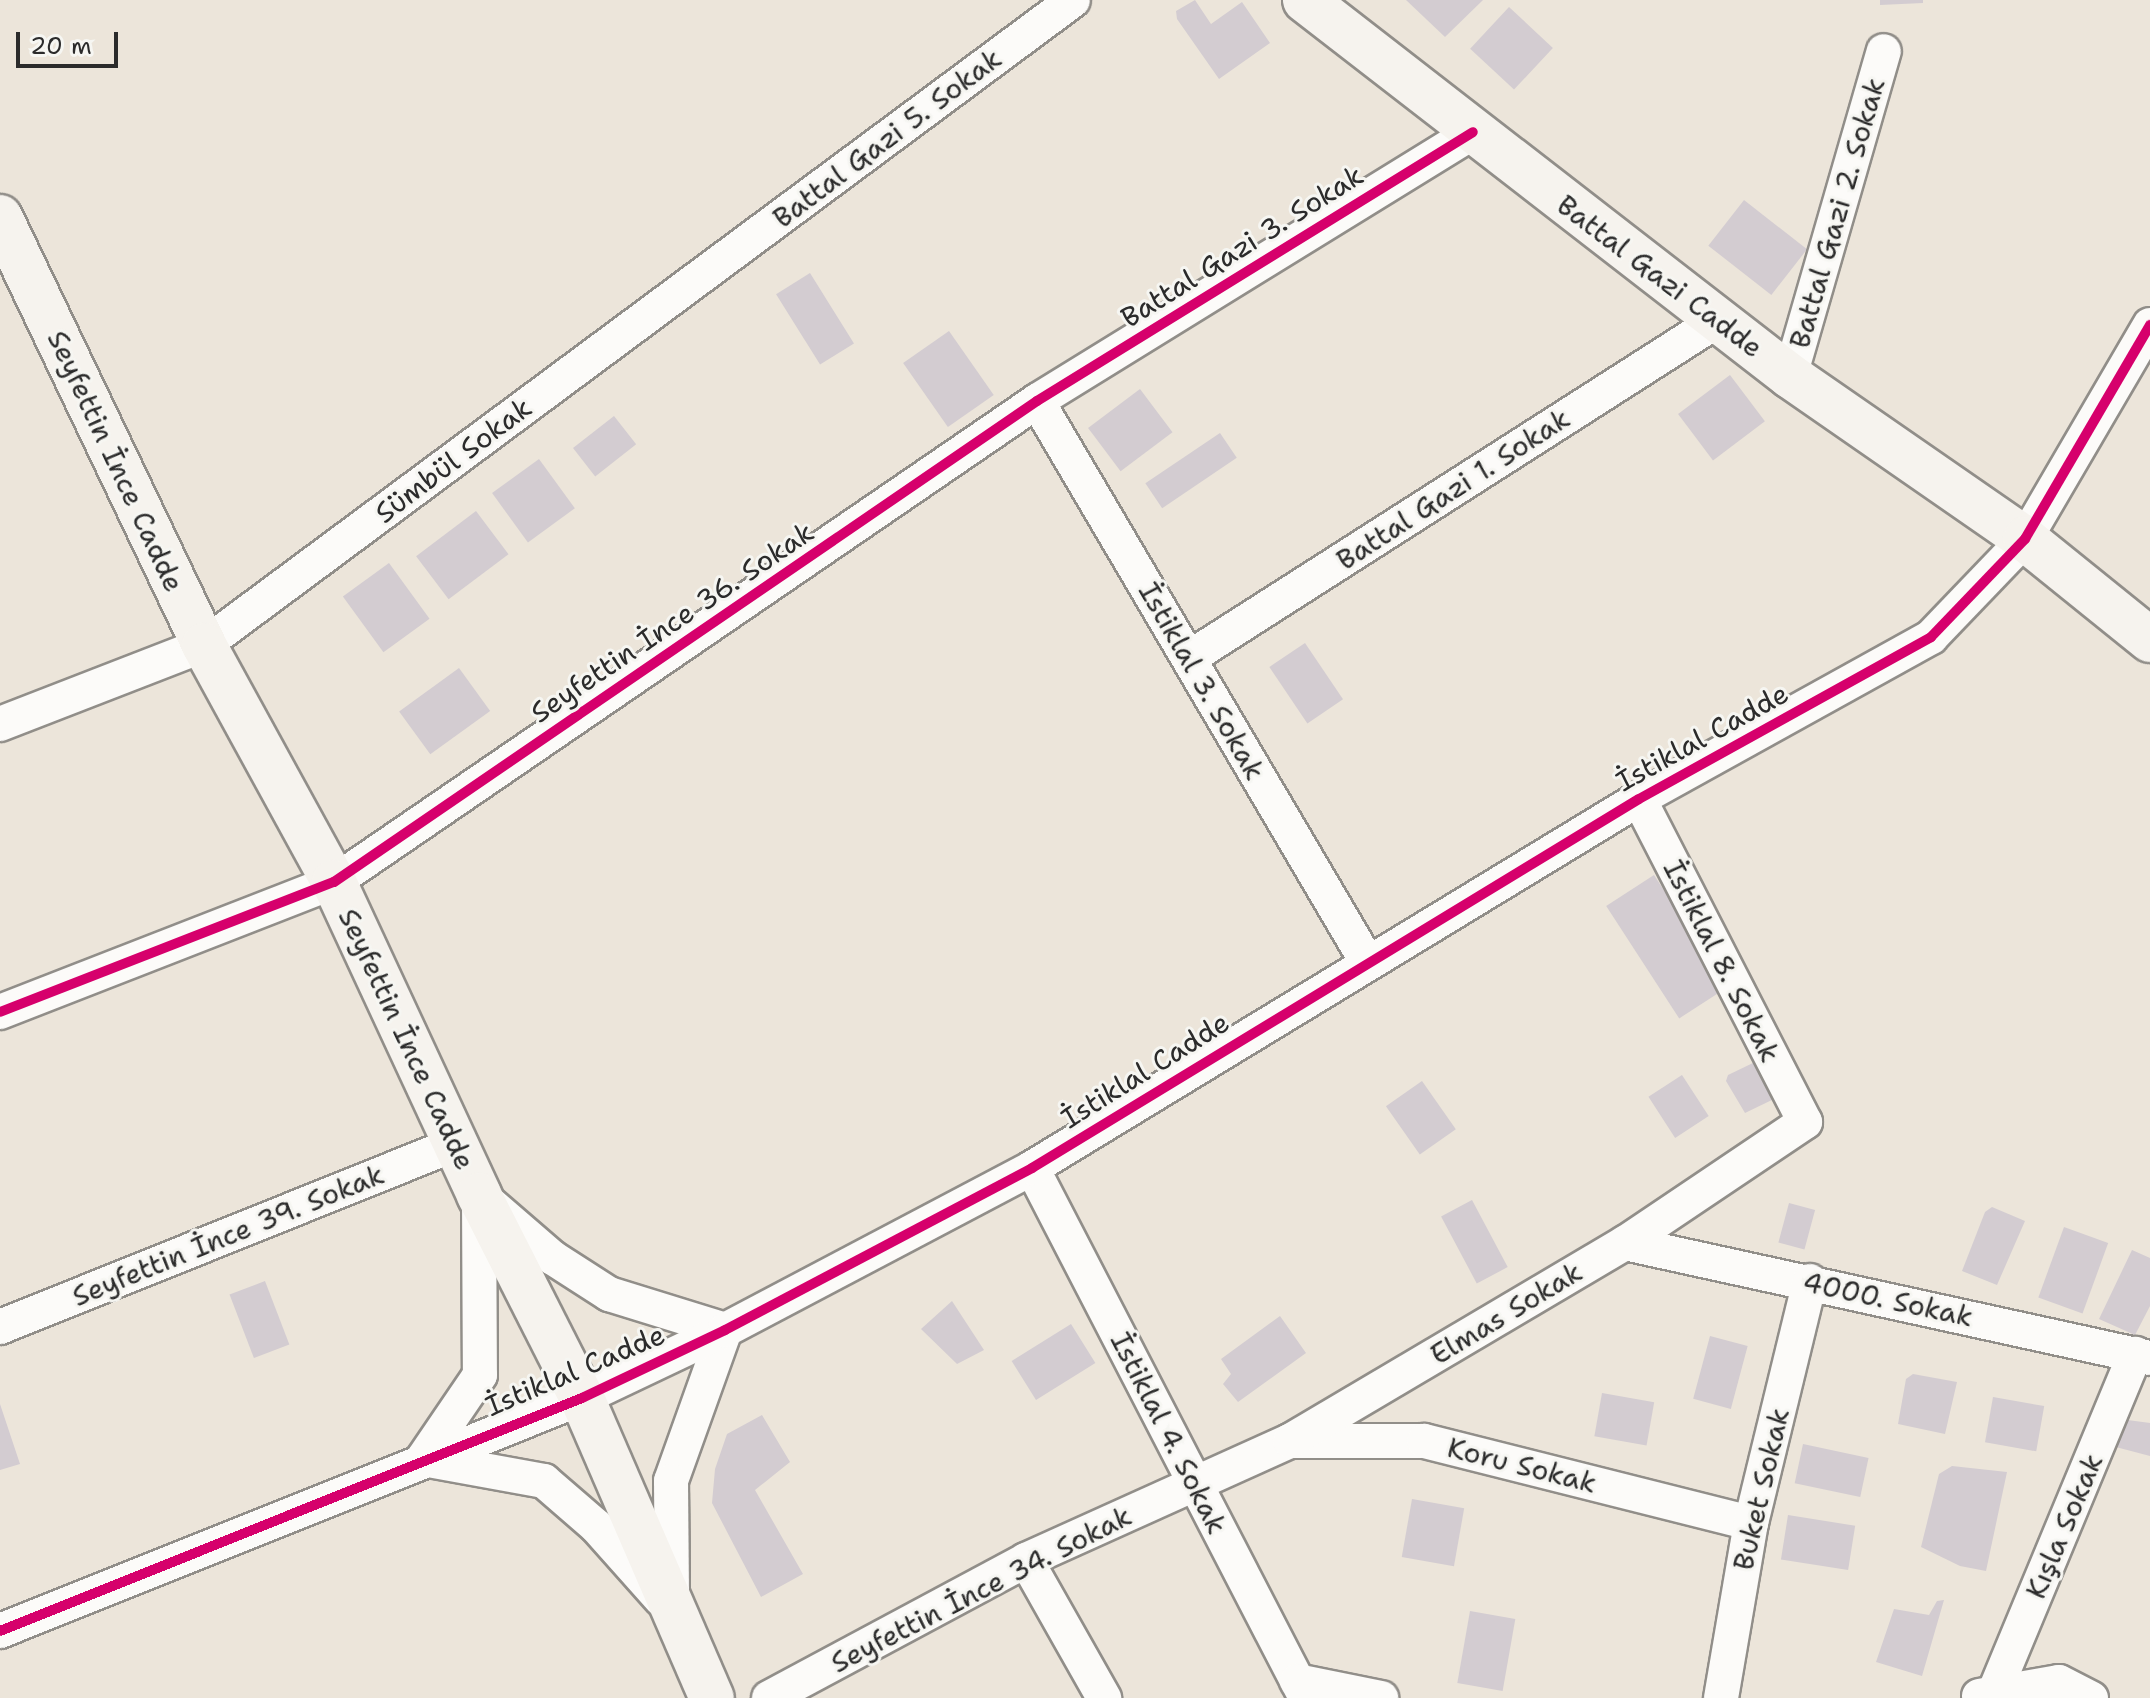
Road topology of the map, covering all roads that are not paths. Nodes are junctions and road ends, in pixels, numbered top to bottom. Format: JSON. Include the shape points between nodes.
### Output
{"nodes":[{"id":1,"x":1073,"y":0,"type":"edge"},
{"id":2,"x":1305,"y":0,"type":"edge"},
{"id":3,"x":1884,"y":51,"type":"dead end"},
{"id":4,"x":1473,"y":132,"type":"junction"},
{"id":5,"x":0,"y":217,"type":"edge"},
{"id":6,"x":701,"y":276,"type":"joint"},
{"id":7,"x":1718,"y":320,"type":"junction"},
{"id":8,"x":2150,"y":325,"type":"edge"},
{"id":9,"x":1790,"y":376,"type":"junction"},
{"id":10,"x":1037,"y":401,"type":"junction"},
{"id":11,"x":2025,"y":539,"type":"junction"},
{"id":12,"x":2150,"y":640,"type":"edge"},
{"id":13,"x":204,"y":645,"type":"junction"},
{"id":14,"x":1189,"y":658,"type":"junction"},
{"id":15,"x":0,"y":724,"type":"edge"},
{"id":16,"x":1639,"y":799,"type":"junction"},
{"id":17,"x":334,"y":882,"type":"junction"},
{"id":18,"x":1366,"y":960,"type":"junction"},
{"id":19,"x":0,"y":1012,"type":"edge"},
{"id":20,"x":1805,"y":1122,"type":"joint"},
{"id":21,"x":455,"y":1144,"type":"junction"},
{"id":22,"x":1032,"y":1168,"type":"junction"},
{"id":23,"x":479,"y":1195,"type":"junction"},
{"id":24,"x":1625,"y":1243,"type":"junction"},
{"id":25,"x":1810,"y":1281,"type":"junction"},
{"id":26,"x":0,"y":1327,"type":"edge"},
{"id":27,"x":725,"y":1330,"type":"junction"},
{"id":28,"x":2143,"y":1356,"type":"edge"},
{"id":29,"x":582,"y":1398,"type":"junction"},
{"id":30,"x":1290,"y":1441,"type":"junction"},
{"id":31,"x":423,"y":1459,"type":"junction"},
{"id":32,"x":1195,"y":1485,"type":"junction"},
{"id":33,"x":1751,"y":1523,"type":"junction"},
{"id":34,"x":1026,"y":1560,"type":"junction"},
{"id":35,"x":672,"y":1612,"type":"junction"},
{"id":36,"x":0,"y":1631,"type":"edge"},
{"id":37,"x":1301,"y":1690,"type":"edge"},
{"id":38,"x":1987,"y":1695,"type":"edge"},
{"id":39,"x":712,"y":1698,"type":"edge"},
{"id":40,"x":769,"y":1698,"type":"edge"},
{"id":41,"x":1104,"y":1698,"type":"edge"},
{"id":42,"x":1381,"y":1698,"type":"edge"},
{"id":43,"x":1721,"y":1698,"type":"edge"},
{"id":44,"x":2091,"y":1698,"type":"edge"}],
"edges":[{"from":1,"to":6,"type":"street","name":"Battal Gazi 5. Sokak"},
{"from":2,"to":4,"type":"main road","name":"Battal Gazi Cadde"},
{"from":3,"to":9,"type":"street","name":"Battal Gazi 2. Sokak"},
{"from":4,"to":7,"type":"main road","name":"Battal Gazi Cadde"},
{"from":4,"to":10,"type":"street","name":"Battal Gazi 3. Sokak"},
{"from":5,"to":13,"type":"main road","name":"Seyfettin İnce Cadde"},
{"from":6,"to":13,"type":"street","name":"Sümbül Sokak"},
{"from":7,"to":9,"type":"main road","name":"Battal Gazi Cadde"},
{"from":7,"to":14,"type":"street","name":"Battal Gazi 1. Sokak"},
{"from":8,"to":11,"type":"street","name":"İstiklal Cadde"},
{"from":9,"to":11,"type":"main road","name":"Battal Gazi Cadde"},
{"from":10,"to":14,"type":"street","name":"İstiklal 3. Sokak"},
{"from":10,"to":17,"type":"street","name":"Seyfettin İnce 36. Sokak"},
{"from":11,"to":12,"type":"main road","name":"Battal Gazi Cadde"},
{"from":11,"to":16,"type":"street","name":"İstiklal Cadde","via":[[1931,637]]},
{"from":13,"to":15,"type":"street","name":"Sümbül Sokak"},
{"from":13,"to":17,"type":"main road","name":"Seyfettin İnce Cadde"},
{"from":14,"to":18,"type":"street","name":"İstiklal 3. Sokak"},
{"from":16,"to":18,"type":"street","name":"İstiklal Cadde"},
{"from":16,"to":20,"type":"street","name":"İstiklal 8. Sokak"},
{"from":17,"to":19,"type":"street","name":"Seyfettin İnce 36. Sokak"},
{"from":17,"to":21,"type":"main road","name":"Seyfettin İnce Cadde"},
{"from":18,"to":22,"type":"street","name":"İstiklal Cadde"},
{"from":20,"to":24,"type":"street","name":"Elmas Sokak"},
{"from":21,"to":23,"type":"main road","name":"Seyfettin İnce Cadde"},
{"from":21,"to":26,"type":"street","name":"Seyfettin İnce 39. Sokak"},
{"from":22,"to":27,"type":"street","name":"İstiklal Cadde"},
{"from":22,"to":32,"type":"street","name":"İstiklal 4. Sokak"},
{"from":23,"to":27,"type":"street","via":[[553,1258],[609,1294]]},
{"from":23,"to":29,"type":"main road","name":"Seyfettin İnce Cadde"},
{"from":23,"to":31,"type":"street","via":[[480,1375]]},
{"from":24,"to":25,"type":"street","name":"4000. Sokak"},
{"from":24,"to":30,"type":"street","name":"Elmas Sokak"},
{"from":25,"to":28,"type":"street","name":"4000. Sokak"},
{"from":25,"to":33,"type":"street","name":"Buket Sokak"},
{"from":27,"to":29,"type":"street","name":"İstiklal Cadde"},
{"from":27,"to":35,"type":"street","via":[[671,1481]]},
{"from":28,"to":38,"type":"street","name":"Kışla Sokak"},
{"from":29,"to":31,"type":"street","name":"İstiklal Cadde"},
{"from":29,"to":35,"type":"main road","name":"Seyfettin İnce Cadde"},
{"from":30,"to":32,"type":"street","name":"Elmas Sokak"},
{"from":30,"to":33,"type":"street","name":"Koru Sokak","via":[[1424,1441]]},
{"from":31,"to":35,"type":"street","via":[[544,1481],[596,1526]]},
{"from":31,"to":36,"type":"street","name":"İstiklal Cadde"},
{"from":32,"to":34,"type":"street","name":"Seyfettin İnce 34. Sokak"},
{"from":32,"to":37,"type":"street","name":"İstiklal 4. Sokak"},
{"from":33,"to":43,"type":"street","name":"Buket Sokak"},
{"from":34,"to":40,"type":"street","name":"Seyfettin İnce 34. Sokak"},
{"from":34,"to":41,"type":"street"},
{"from":35,"to":39,"type":"main road","name":"Seyfettin İnce Cadde"},
{"from":37,"to":42,"type":"street"},
{"from":38,"to":44,"type":"street","via":[[2059,1682]]}]}
